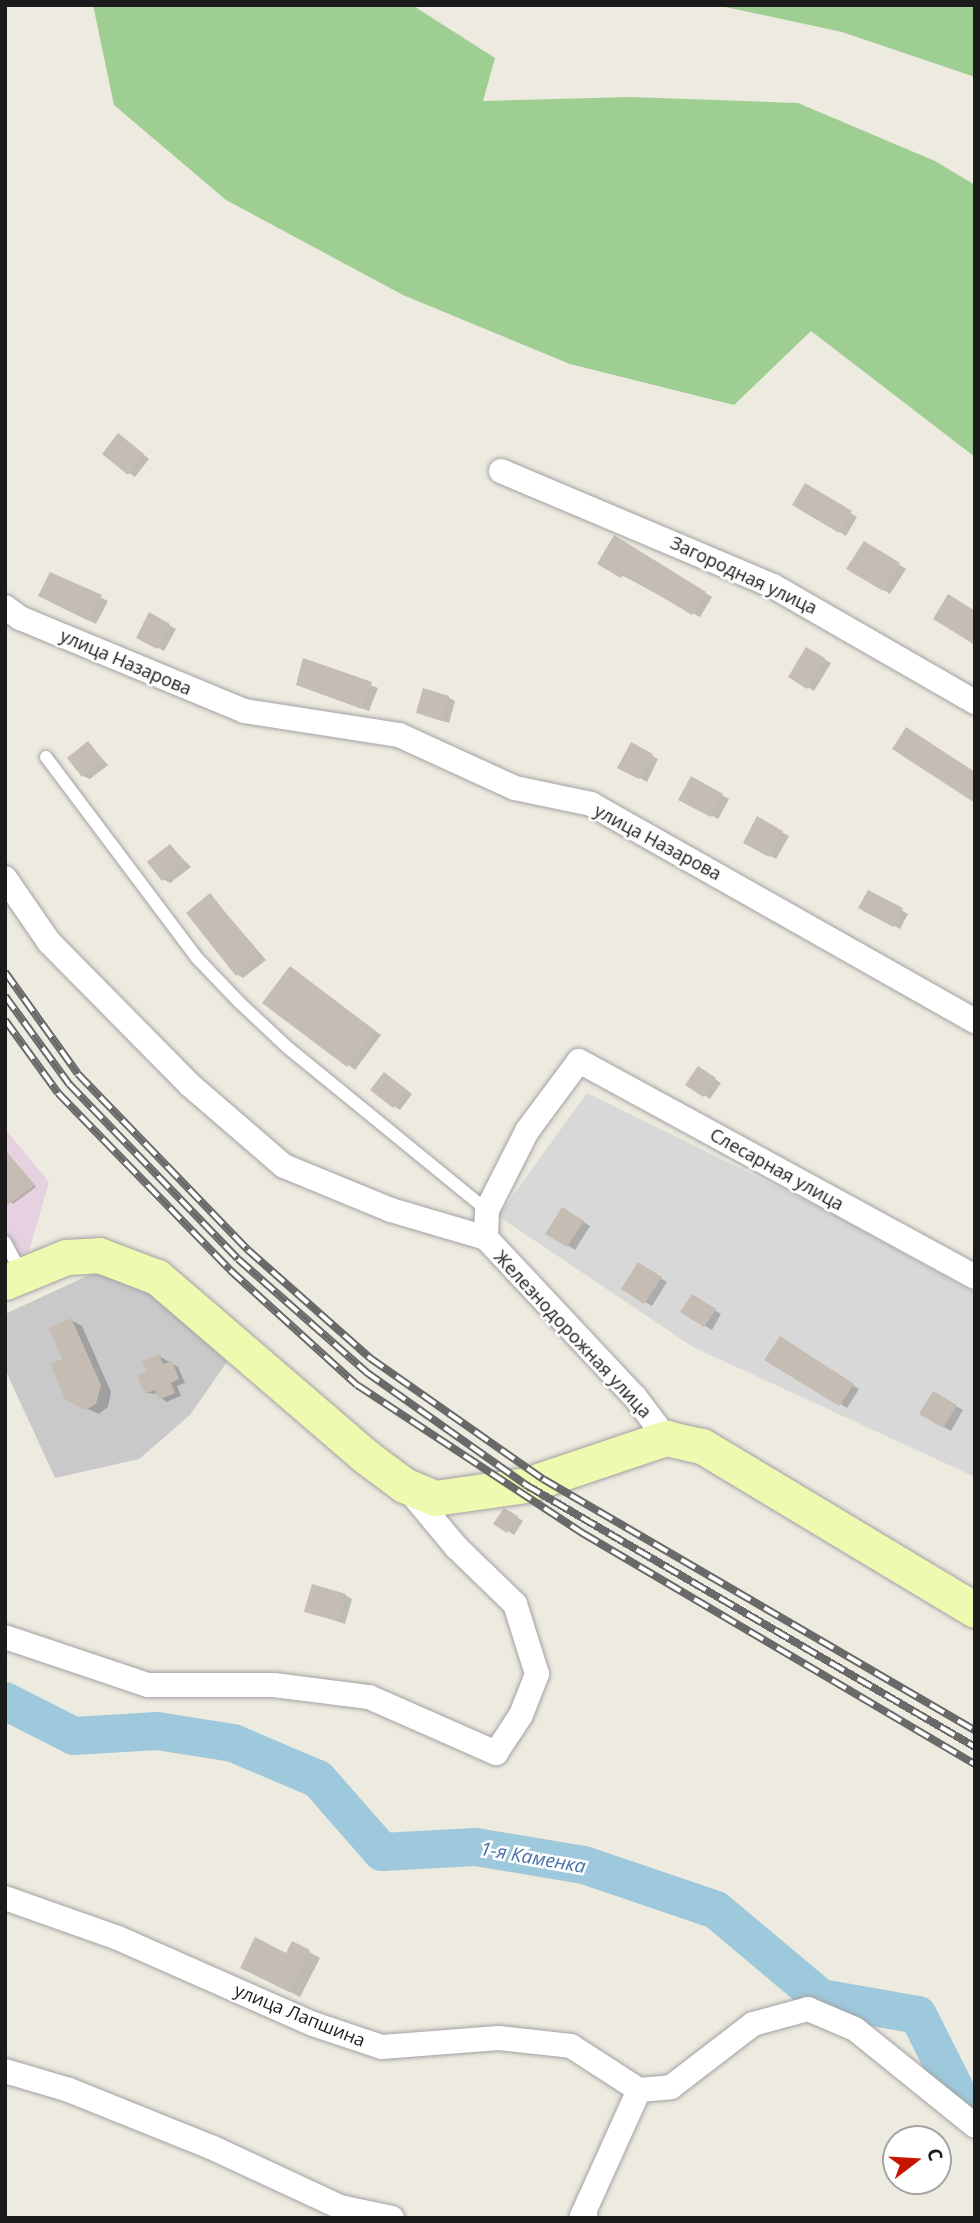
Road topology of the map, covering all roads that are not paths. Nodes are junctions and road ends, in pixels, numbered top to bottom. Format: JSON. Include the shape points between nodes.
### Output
{"nodes":[{"id":1,"x":501,"y":471,"type":"dead end"},
{"id":2,"x":5,"y":607,"type":"edge"},
{"id":3,"x":975,"y":702,"type":"edge"},
{"id":4,"x":46,"y":757,"type":"dead end"},
{"id":5,"x":5,"y":878,"type":"edge"},
{"id":6,"x":975,"y":1021,"type":"edge"},
{"id":7,"x":487,"y":1210,"type":"junction"},
{"id":8,"x":486,"y":1238,"type":"junction"},
{"id":9,"x":5,"y":1242,"type":"edge"},
{"id":10,"x":975,"y":1278,"type":"edge"},
{"id":11,"x":14,"y":1279,"type":"edge"},
{"id":12,"x":666,"y":1438,"type":"junction"},
{"id":13,"x":404,"y":1485,"type":"junction"},
{"id":14,"x":975,"y":1610,"type":"edge"},
{"id":15,"x":5,"y":1637,"type":"edge"},
{"id":16,"x":5,"y":1898,"type":"edge"},
{"id":17,"x":5,"y":2071,"type":"edge"},
{"id":18,"x":639,"y":2090,"type":"junction"},
{"id":19,"x":975,"y":2126,"type":"edge"},
{"id":20,"x":578,"y":2217,"type":"edge"},
{"id":21,"x":391,"y":2218,"type":"edge"}],
"edges":[{"from":1,"to":3,"type":"street","name":"Загородная улица","via":[[773,586]]},
{"from":2,"to":6,"type":"street","name":"улица Назарова","via":[[20,618],[244,711],[398,735],[515,788],[591,804]]},
{"from":4,"to":7,"type":"lane","via":[[197,958],[239,1002],[287,1047]]},
{"from":5,"to":8,"type":"street","name":"Железнодорожная улица","via":[[50,942],[190,1085],[284,1166],[391,1210]]},
{"from":7,"to":8,"type":"street"},
{"from":7,"to":10,"type":"street","name":"Слесарная улица","via":[[527,1131],[579,1061]]},
{"from":8,"to":12,"type":"street","name":"Железнодорожная улица","via":[[635,1396]]},
{"from":9,"to":11,"type":"lane"},
{"from":11,"to":13,"type":"street","via":[[66,1258],[99,1255],[157,1277],[286,1391]]},
{"from":12,"to":13,"type":"street","via":[[526,1485],[458,1498],[435,1498]]},
{"from":12,"to":14,"type":"street","via":[[702,1446]]},
{"from":13,"to":15,"type":"street","via":[[457,1548],[515,1604],[537,1674],[521,1715],[496,1753],[369,1697],[274,1685],[148,1685]]},
{"from":16,"to":18,"type":"street","name":"улица Лапшина","via":[[118,1938],[313,2024],[383,2047],[499,2038],[571,2046]]},
{"from":17,"to":21,"type":"street","via":[[69,2090],[211,2147],[340,2207]]},
{"from":18,"to":19,"type":"street","via":[[671,2087],[753,2024],[808,2009],[855,2029]]},
{"from":18,"to":20,"type":"street"}]}
